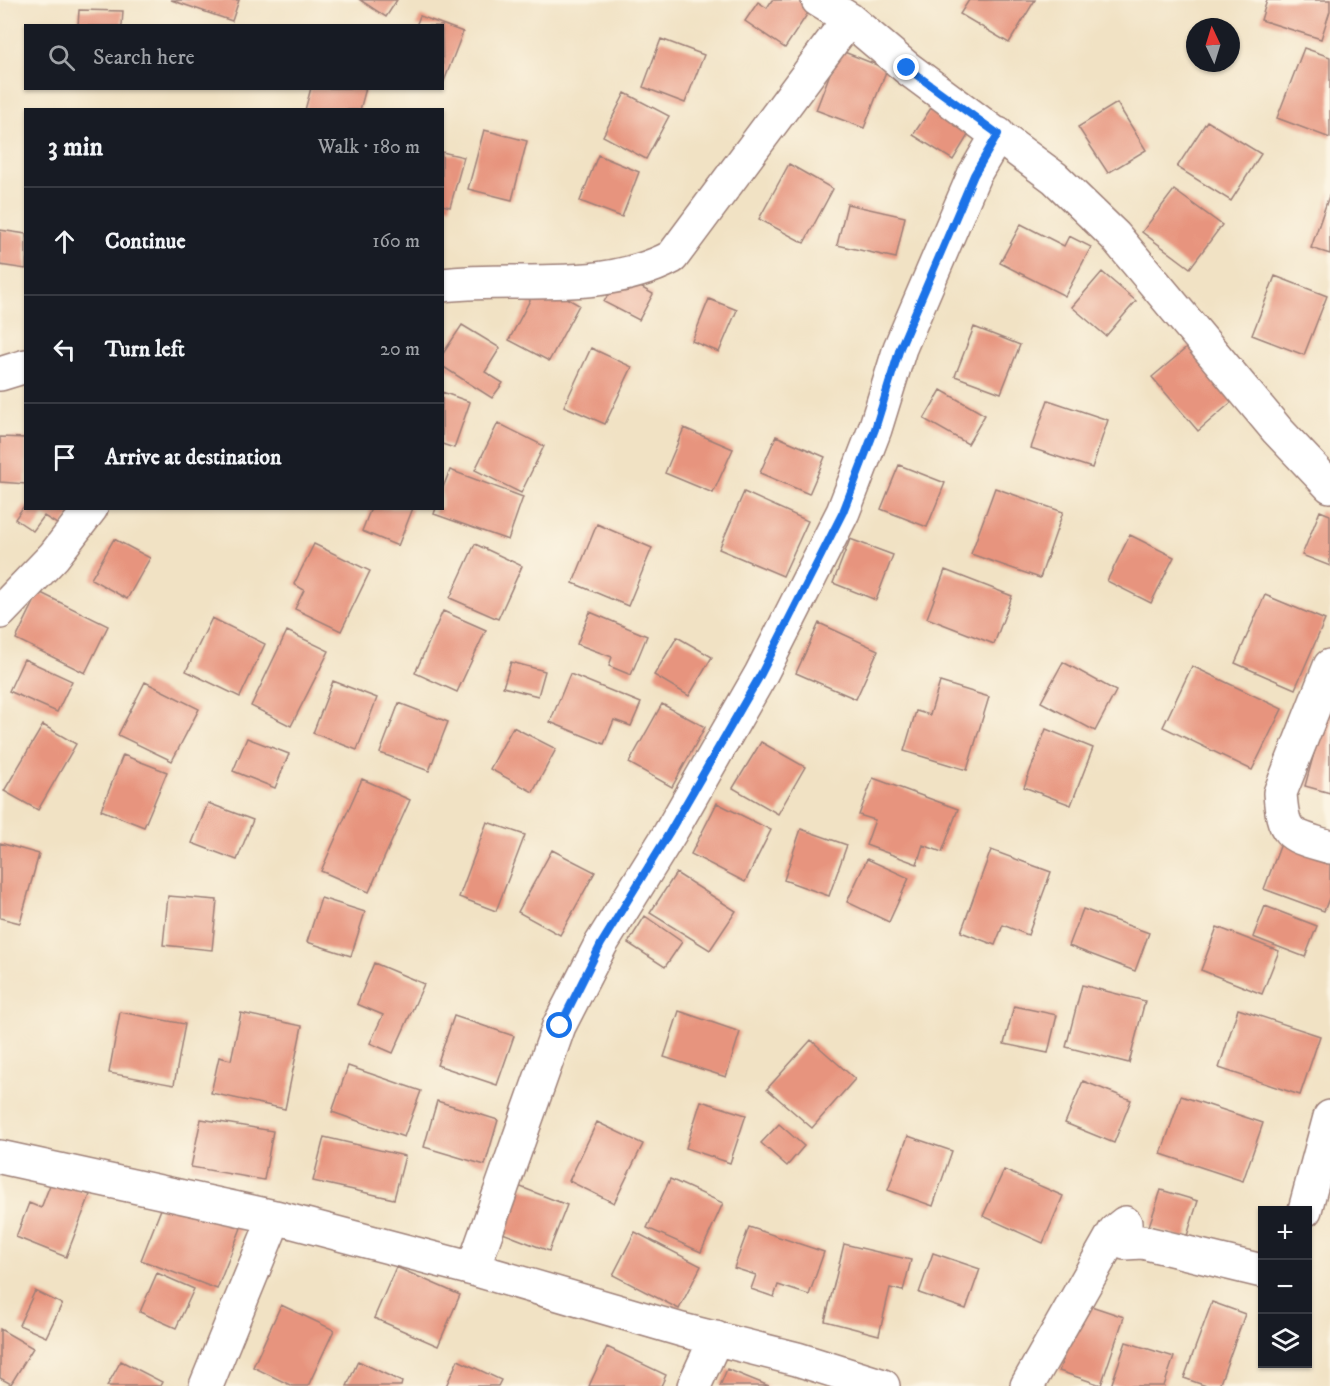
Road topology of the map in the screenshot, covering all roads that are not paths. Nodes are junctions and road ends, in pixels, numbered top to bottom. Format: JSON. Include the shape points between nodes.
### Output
{"nodes":[{"id":1,"x":818,"y":0,"type":"edge"},
{"id":2,"x":849,"y":19,"type":"junction"},
{"id":3,"x":998,"y":134,"type":"junction"},
{"id":4,"x":444,"y":285,"type":"edge"},
{"id":5,"x":24,"y":367,"type":"edge"},
{"id":6,"x":0,"y":374,"type":"edge"},
{"id":7,"x":1330,"y":486,"type":"edge"},
{"id":8,"x":89,"y":510,"type":"edge"},
{"id":9,"x":0,"y":612,"type":"edge"},
{"id":10,"x":1330,"y":666,"type":"edge"},
{"id":11,"x":1330,"y":848,"type":"edge"},
{"id":12,"x":1330,"y":1116,"type":"edge"},
{"id":13,"x":0,"y":1157,"type":"edge"},
{"id":14,"x":1306,"y":1206,"type":"edge"},
{"id":15,"x":275,"y":1217,"type":"junction"},
{"id":16,"x":473,"y":1269,"type":"junction"},
{"id":17,"x":1258,"y":1270,"type":"edge"},
{"id":18,"x":716,"y":1338,"type":"junction"},
{"id":19,"x":206,"y":1386,"type":"edge"},
{"id":20,"x":694,"y":1386,"type":"edge"},
{"id":21,"x":883,"y":1386,"type":"edge"},
{"id":22,"x":1026,"y":1386,"type":"edge"}],
"edges":[{"from":1,"to":2,"type":"street"},
{"from":2,"to":3,"type":"street","via":[[907,68]]},
{"from":2,"to":4,"type":"street","via":[[672,257],[628,273],[585,281]]},
{"from":3,"to":7,"type":"street","via":[[1055,178],[1114,236]]},
{"from":3,"to":16,"type":"street","via":[[974,175],[900,348],[843,512],[761,674],[601,944],[560,1026]]},
{"from":5,"to":6,"type":"street"},
{"from":8,"to":9,"type":"street","via":[[54,556]]},
{"from":10,"to":11,"type":"street","via":[[1280,793],[1288,831]]},
{"from":12,"to":14,"type":"street"},
{"from":13,"to":15,"type":"street"},
{"from":15,"to":16,"type":"street"},
{"from":15,"to":19,"type":"street"},
{"from":16,"to":18,"type":"street"},
{"from":17,"to":22,"type":"street","via":[[1142,1242],[1125,1243],[1125,1223],[1115,1231]]},
{"from":18,"to":20,"type":"street"},
{"from":18,"to":21,"type":"street"}]}
